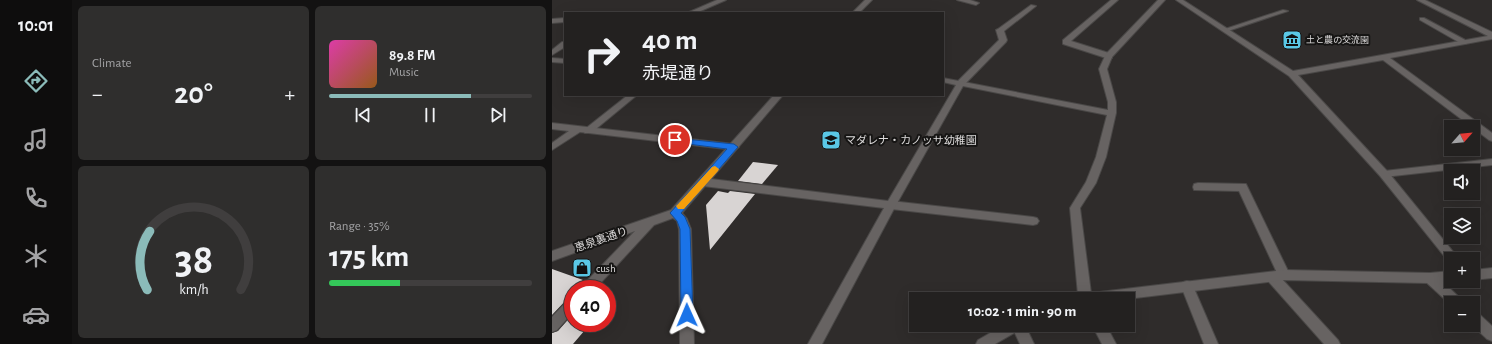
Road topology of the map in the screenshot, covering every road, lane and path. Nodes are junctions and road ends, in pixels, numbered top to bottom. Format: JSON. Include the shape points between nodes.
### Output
{"nodes":[{"id":1,"x":723,"y":0,"type":"edge"},
{"id":2,"x":868,"y":0,"type":"edge"},
{"id":3,"x":960,"y":0,"type":"edge"},
{"id":4,"x":1115,"y":0,"type":"edge"},
{"id":5,"x":1162,"y":0,"type":"edge"},
{"id":6,"x":1179,"y":0,"type":"edge"},
{"id":7,"x":1420,"y":0,"type":"edge"},
{"id":8,"x":976,"y":2,"type":"dead end"},
{"id":9,"x":1033,"y":6,"type":"dead end"},
{"id":10,"x":1285,"y":11,"type":"dead end"},
{"id":11,"x":693,"y":12,"type":"edge"},
{"id":12,"x":856,"y":12,"type":"edge"},
{"id":13,"x":1422,"y":19,"type":"dead end"},
{"id":14,"x":552,"y":20,"type":"edge"},
{"id":15,"x":564,"y":20,"type":"edge"},
{"id":16,"x":1226,"y":30,"type":"junction"},
{"id":17,"x":1492,"y":36,"type":"edge"},
{"id":18,"x":1465,"y":42,"type":"junction"},
{"id":19,"x":564,"y":45,"type":"edge"},
{"id":20,"x":552,"y":53,"type":"edge"},
{"id":21,"x":1109,"y":56,"type":"junction"},
{"id":22,"x":1384,"y":57,"type":"junction"},
{"id":23,"x":552,"y":60,"type":"edge"},
{"id":24,"x":564,"y":61,"type":"edge"},
{"id":25,"x":1292,"y":74,"type":"junction"},
{"id":26,"x":944,"y":80,"type":"edge"},
{"id":27,"x":961,"y":83,"type":"junction"},
{"id":28,"x":632,"y":96,"type":"edge"},
{"id":29,"x":778,"y":96,"type":"edge"},
{"id":30,"x":1112,"y":113,"type":"junction"},
{"id":31,"x":552,"y":126,"type":"edge"},
{"id":32,"x":578,"y":129,"type":"junction"},
{"id":33,"x":588,"y":131,"type":"junction"},
{"id":34,"x":1492,"y":138,"type":"edge"},
{"id":35,"x":552,"y":147,"type":"edge"},
{"id":36,"x":734,"y":147,"type":"junction"},
{"id":37,"x":1492,"y":162,"type":"edge"},
{"id":38,"x":1384,"y":174,"type":"junction"},
{"id":39,"x":703,"y":182,"type":"junction"},
{"id":40,"x":1198,"y":187,"type":"dead end"},
{"id":41,"x":891,"y":205,"type":"junction"},
{"id":42,"x":675,"y":213,"type":"junction"},
{"id":43,"x":1033,"y":221,"type":"dead end"},
{"id":44,"x":650,"y":222,"type":"junction"},
{"id":45,"x":1447,"y":252,"type":"edge"},
{"id":46,"x":552,"y":256,"type":"edge"},
{"id":47,"x":1492,"y":274,"type":"edge"},
{"id":48,"x":1480,"y":275,"type":"edge"},
{"id":49,"x":1278,"y":276,"type":"junction"},
{"id":50,"x":1444,"y":277,"type":"edge"},
{"id":51,"x":1430,"y":278,"type":"junction"},
{"id":52,"x":595,"y":280,"type":"edge"},
{"id":53,"x":1187,"y":286,"type":"junction"},
{"id":54,"x":1083,"y":292,"type":"edge"},
{"id":55,"x":1135,"y":293,"type":"edge"},
{"id":56,"x":1450,"y":296,"type":"edge"},
{"id":57,"x":564,"y":313,"type":"edge"},
{"id":58,"x":1480,"y":324,"type":"edge"},
{"id":59,"x":552,"y":326,"type":"edge"},
{"id":60,"x":1004,"y":332,"type":"edge"},
{"id":61,"x":1021,"y":332,"type":"edge"},
{"id":62,"x":1103,"y":332,"type":"edge"},
{"id":63,"x":1492,"y":335,"type":"edge"},
{"id":64,"x":687,"y":344,"type":"edge"},
{"id":65,"x":815,"y":344,"type":"edge"},
{"id":66,"x":983,"y":344,"type":"edge"},
{"id":67,"x":1027,"y":344,"type":"edge"},
{"id":68,"x":1109,"y":344,"type":"edge"},
{"id":69,"x":1211,"y":344,"type":"edge"},
{"id":70,"x":1333,"y":344,"type":"edge"}],
"edges":[{"from":1,"to":11,"type":"street"},
{"from":2,"to":12,"type":"street"},
{"from":3,"to":8,"type":"street"},
{"from":4,"to":21,"type":"street","via":[[1066,42]]},
{"from":5,"to":21,"type":"street"},
{"from":6,"to":16,"type":"street"},
{"from":7,"to":17,"type":"street"},
{"from":9,"to":27,"type":"street","via":[[1000,30],[1003,40]]},
{"from":10,"to":16,"type":"street"},
{"from":13,"to":18,"type":"street"},
{"from":14,"to":15,"type":"street"},
{"from":16,"to":25,"type":"street"},
{"from":17,"to":18,"type":"street"},
{"from":18,"to":22,"type":"street"},
{"from":19,"to":20,"type":"street"},
{"from":21,"to":30,"type":"street","via":[[1103,69],[1112,102]]},
{"from":22,"to":25,"type":"street"},
{"from":22,"to":34,"type":"street"},
{"from":23,"to":24,"type":"street"},
{"from":25,"to":38,"type":"street"},
{"from":26,"to":27,"type":"street"},
{"from":27,"to":30,"type":"street"},
{"from":27,"to":41,"type":"street"},
{"from":28,"to":33,"type":"street"},
{"from":29,"to":36,"type":"street"},
{"from":30,"to":54,"type":"street","via":[[1094,176],[1075,208]]},
{"from":31,"to":32,"type":"street"},
{"from":32,"to":33,"type":"street"},
{"from":32,"to":35,"type":"street"},
{"from":33,"to":36,"type":"street"},
{"from":36,"to":39,"type":"street"},
{"from":37,"to":38,"type":"street"},
{"from":38,"to":45,"type":"street"},
{"from":39,"to":41,"type":"street"},
{"from":39,"to":42,"type":"street"},
{"from":40,"to":49,"type":"street","via":[[1242,187]]},
{"from":41,"to":43,"type":"street"},
{"from":41,"to":65,"type":"street"},
{"from":42,"to":44,"type":"street","name":"恵泉裏通り"},
{"from":42,"to":64,"type":"street","via":[[682,219],[685,229]]},
{"from":44,"to":46,"type":"street","name":"恵泉裏通り"},
{"from":44,"to":52,"type":"street"},
{"from":47,"to":48,"type":"street"},
{"from":49,"to":51,"type":"street"},
{"from":49,"to":53,"type":"street"},
{"from":49,"to":70,"type":"street"},
{"from":50,"to":51,"type":"street"},
{"from":51,"to":56,"type":"street"},
{"from":53,"to":55,"type":"street"},
{"from":53,"to":69,"type":"street"},
{"from":57,"to":59,"type":"street"},
{"from":58,"to":63,"type":"street"},
{"from":60,"to":66,"type":"street"},
{"from":61,"to":67,"type":"street"},
{"from":62,"to":68,"type":"street"}]}
